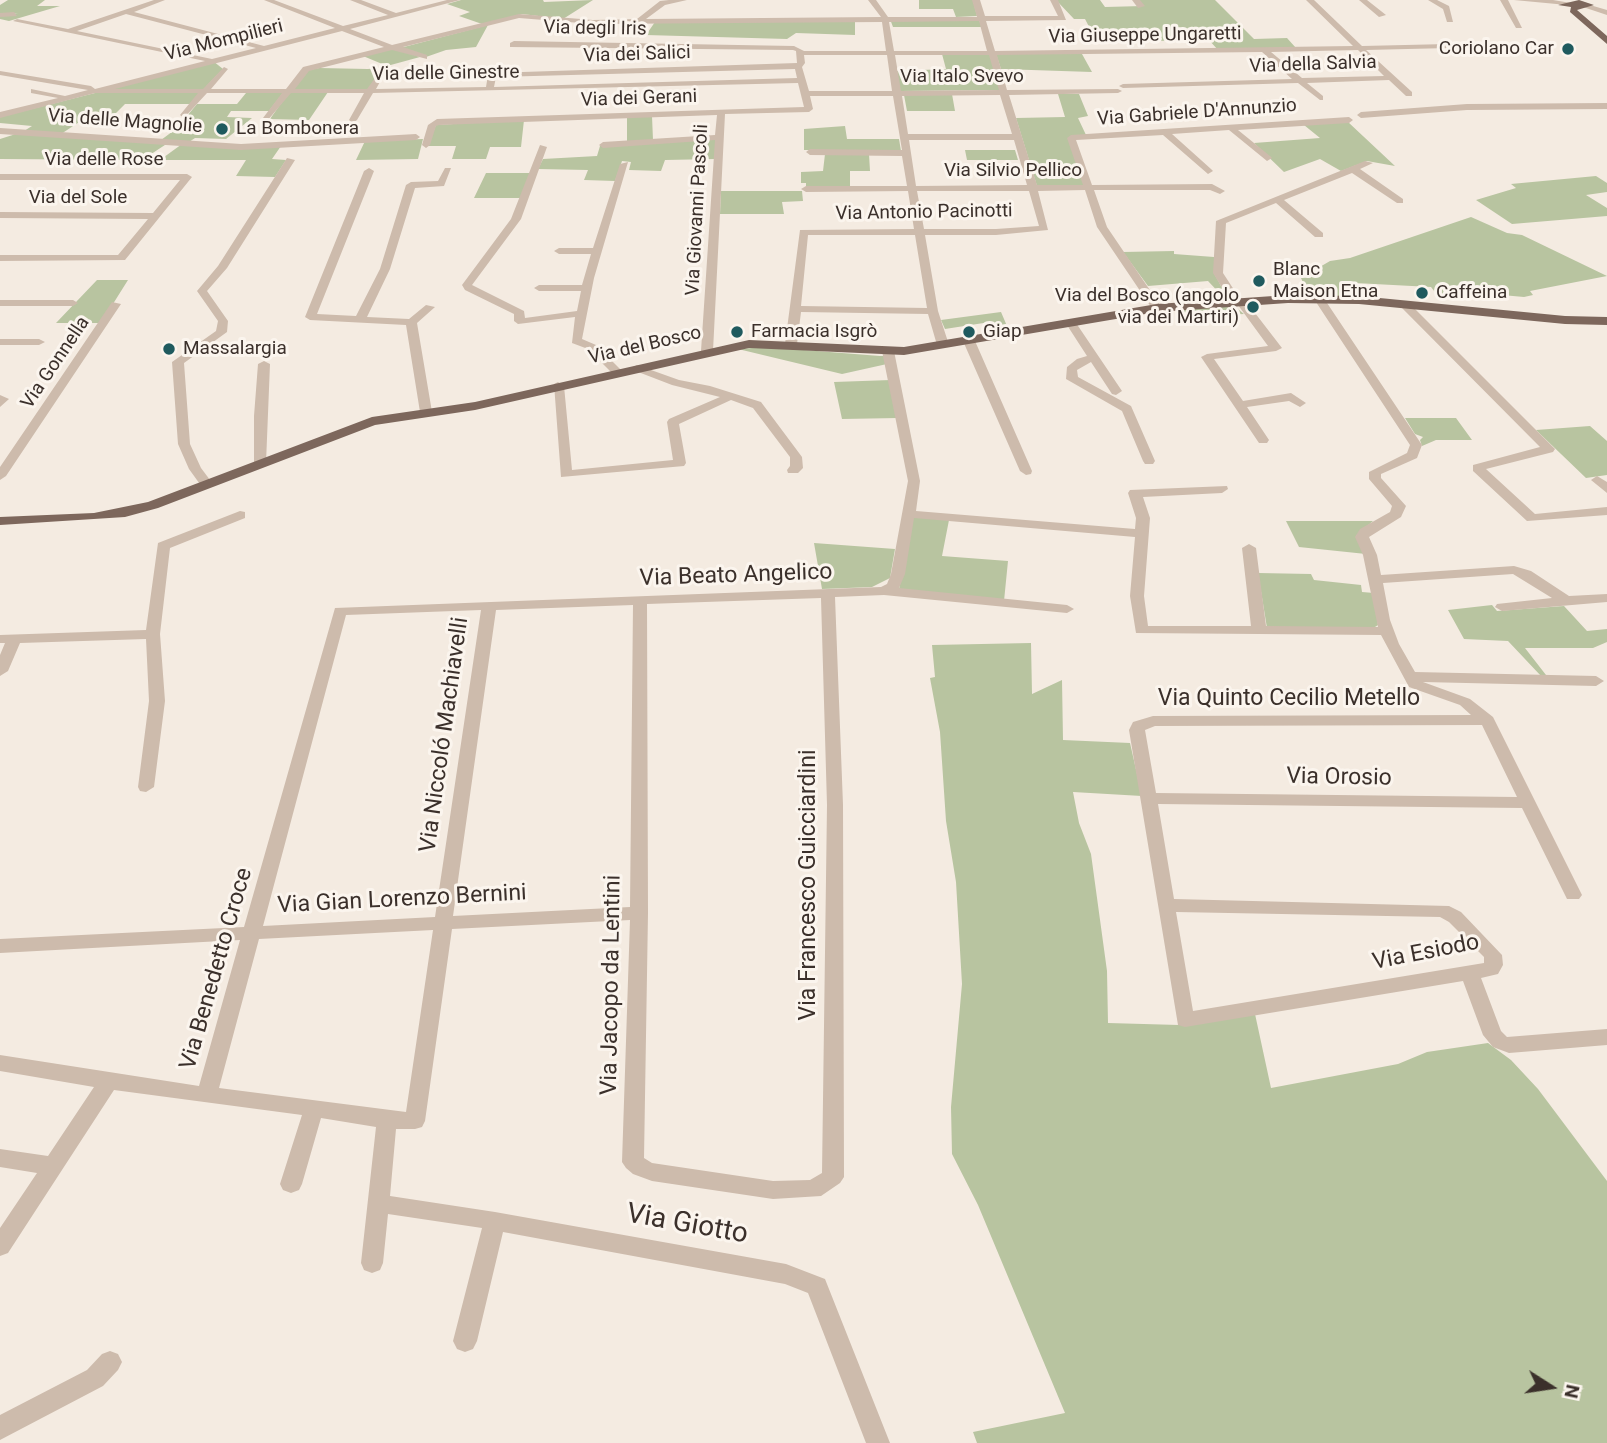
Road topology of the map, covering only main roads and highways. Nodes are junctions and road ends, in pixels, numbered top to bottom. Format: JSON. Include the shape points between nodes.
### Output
{"nodes":[{"id":1,"x":1577,"y":4,"type":"edge"},
{"id":2,"x":1607,"y":41,"type":"edge"},
{"id":3,"x":1607,"y":321,"type":"edge"},
{"id":4,"x":0,"y":521,"type":"edge"}],
"edges":[{"from":1,"to":2,"type":"main road","via":[[1573,10]]},
{"from":3,"to":4,"type":"main road","name":"Via del Bosco","via":[[1319,299],[1157,308],[888,351],[749,344],[475,405],[364,423],[153,505],[112,516]]}]}
